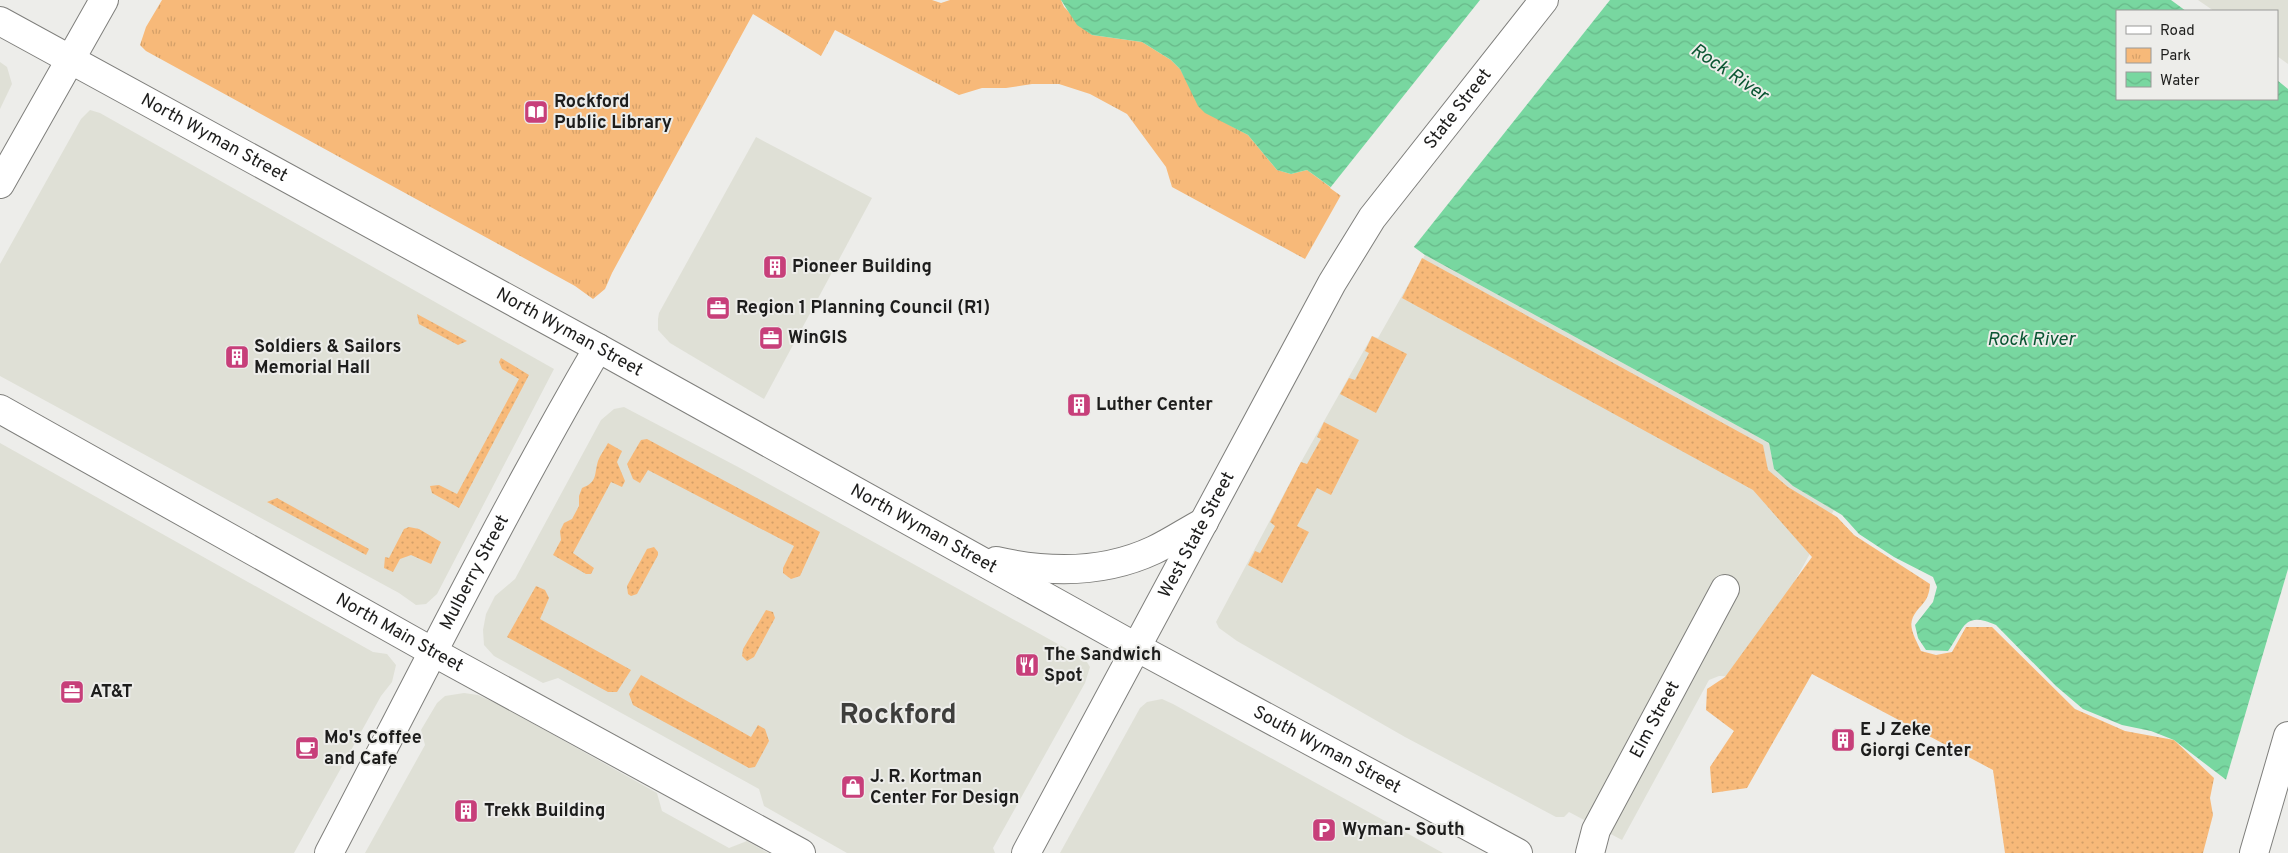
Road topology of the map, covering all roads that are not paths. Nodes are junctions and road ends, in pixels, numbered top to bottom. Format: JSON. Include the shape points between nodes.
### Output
{"nodes":[{"id":1,"x":104,"y":0,"type":"edge"},
{"id":2,"x":1544,"y":0,"type":"edge"},
{"id":3,"x":0,"y":22,"type":"edge"},
{"id":4,"x":71,"y":60,"type":"junction"},
{"id":5,"x":0,"y":184,"type":"edge"},
{"id":6,"x":1372,"y":218,"type":"joint"},
{"id":7,"x":598,"y":348,"type":"junction"},
{"id":8,"x":0,"y":409,"type":"edge"},
{"id":9,"x":1204,"y":522,"type":"junction"},
{"id":10,"x":971,"y":555,"type":"junction"},
{"id":11,"x":1725,"y":589,"type":"dead end"},
{"id":12,"x":1136,"y":647,"type":"junction"},
{"id":13,"x":433,"y":652,"type":"junction"},
{"id":14,"x":2288,"y":736,"type":"edge"},
{"id":15,"x":2254,"y":851,"type":"edge"},
{"id":16,"x":329,"y":853,"type":"edge"},
{"id":17,"x":801,"y":853,"type":"edge"},
{"id":18,"x":1026,"y":853,"type":"edge"},
{"id":19,"x":1518,"y":853,"type":"edge"},
{"id":20,"x":1590,"y":853,"type":"edge"}],
"edges":[{"from":1,"to":4,"type":"main road"},
{"from":2,"to":6,"type":"main road","name":"State Street"},
{"from":3,"to":4,"type":"main road","name":"North Wyman Street"},
{"from":4,"to":5,"type":"main road"},
{"from":4,"to":7,"type":"main road","name":"North Wyman Street"},
{"from":6,"to":9,"type":"main road","name":"West State Street","via":[[1332,283]]},
{"from":7,"to":10,"type":"main road","name":"North Wyman Street"},
{"from":7,"to":13,"type":"main road","name":"Mulberry Street"},
{"from":8,"to":13,"type":"main road","name":"North Main Street"},
{"from":9,"to":10,"type":"main road","via":[[1146,554],[1086,569],[1018,566]]},
{"from":9,"to":12,"type":"main road","name":"West State Street"},
{"from":10,"to":12,"type":"main road","name":"North Wyman Street"},
{"from":11,"to":20,"type":"main road","name":"Elm Street","via":[[1596,830]]},
{"from":12,"to":18,"type":"main road","name":"West State Street"},
{"from":12,"to":19,"type":"main road","name":"South Wyman Street"},
{"from":13,"to":16,"type":"main road","name":"Mulberry Street"},
{"from":13,"to":17,"type":"main road","name":"North Main Street"},
{"from":14,"to":15,"type":"main road"}]}
